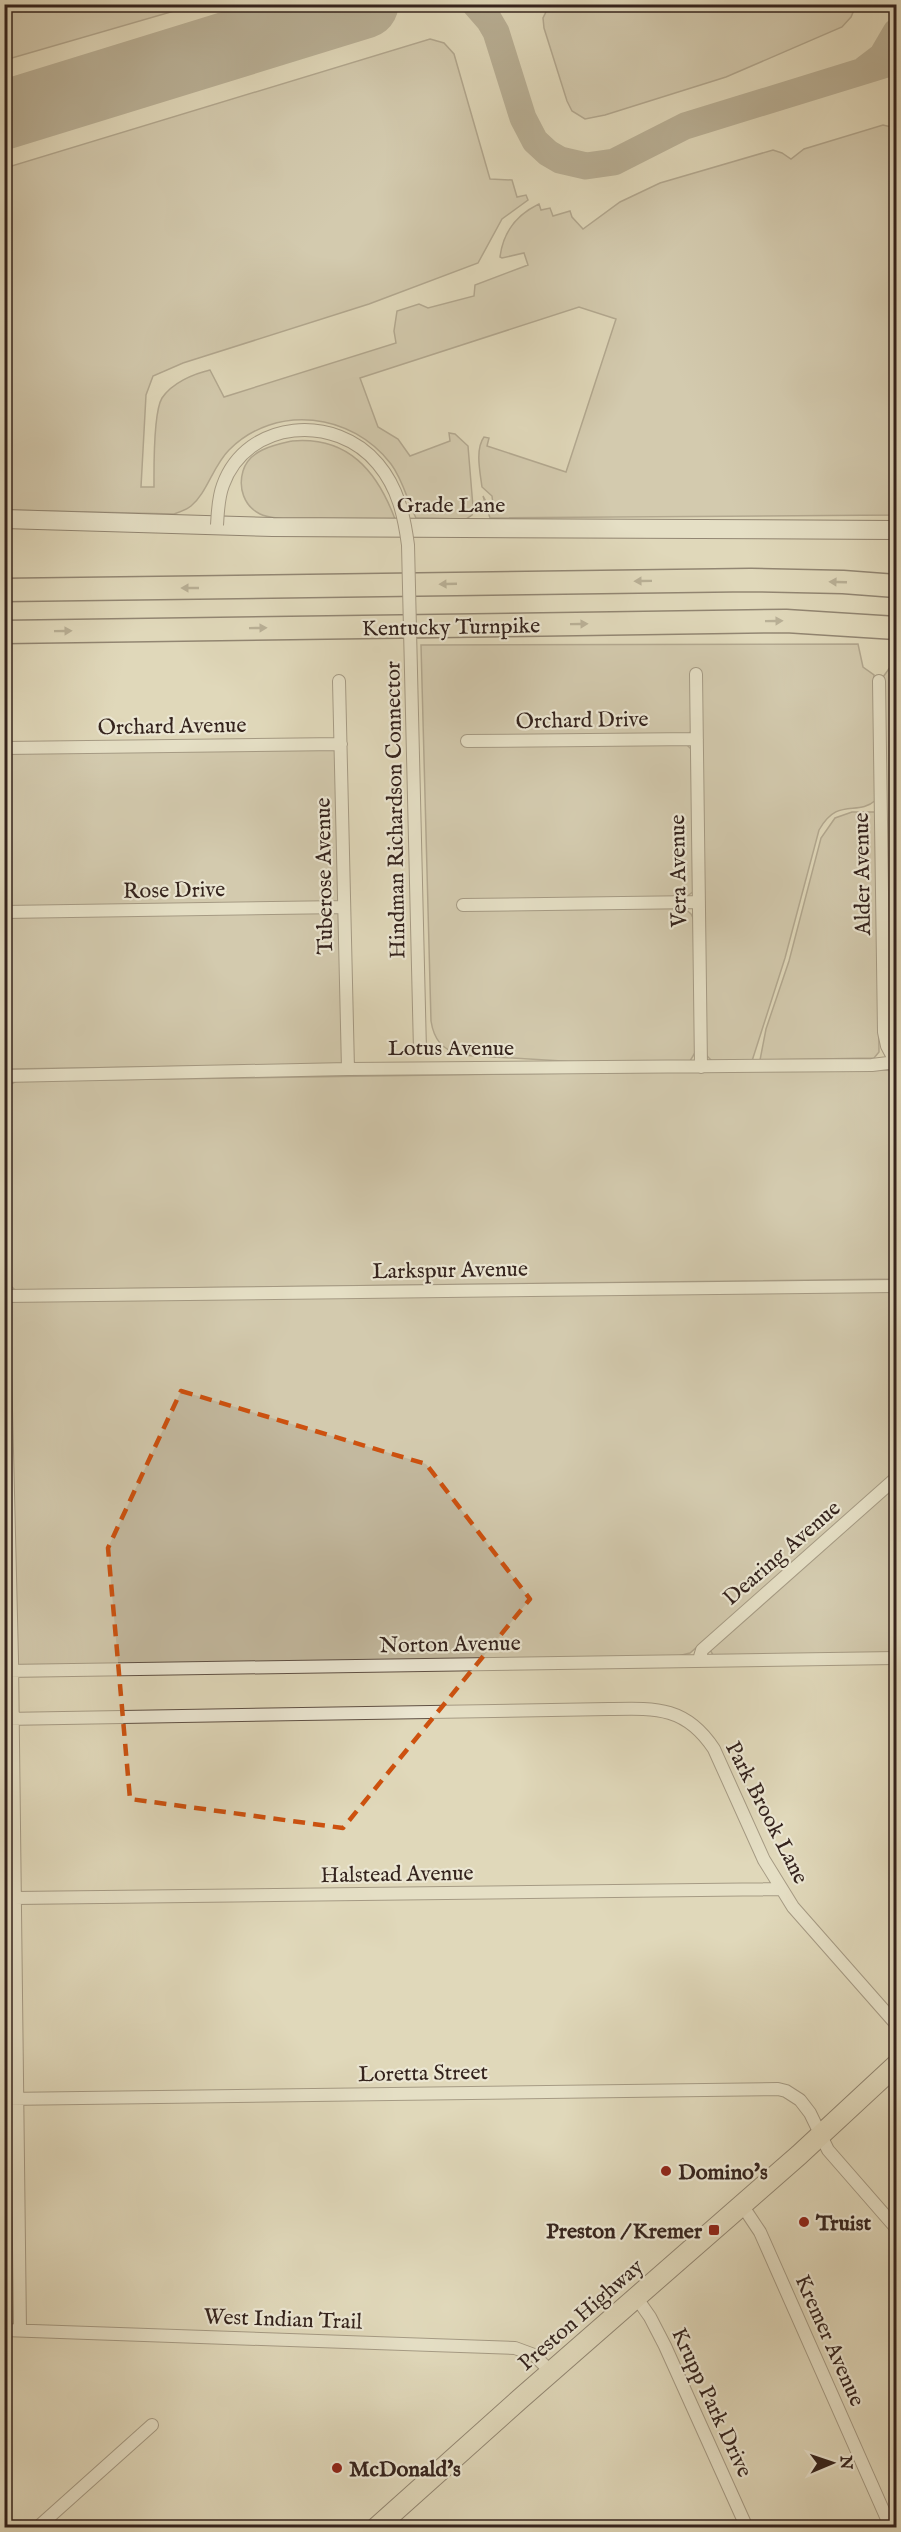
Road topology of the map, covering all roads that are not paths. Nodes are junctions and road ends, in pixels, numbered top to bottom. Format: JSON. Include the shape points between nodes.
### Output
{"nodes":[{"id":1,"x":4,"y":519,"type":"edge"},
{"id":2,"x":217,"y":525,"type":"junction"},
{"id":3,"x":897,"y":530,"type":"edge"},
{"id":4,"x":897,"y":586,"type":"edge"},
{"id":5,"x":4,"y":590,"type":"edge"},
{"id":6,"x":897,"y":628,"type":"edge"},
{"id":7,"x":4,"y":632,"type":"edge"},
{"id":8,"x":696,"y":674,"type":"dead end"},
{"id":9,"x":339,"y":681,"type":"dead end"},
{"id":10,"x":879,"y":681,"type":"dead end"},
{"id":11,"x":697,"y":739,"type":"junction"},
{"id":12,"x":467,"y":741,"type":"dead end"},
{"id":13,"x":341,"y":744,"type":"junction"},
{"id":14,"x":4,"y":748,"type":"edge"},
{"id":15,"x":699,"y":902,"type":"junction"},
{"id":16,"x":463,"y":905,"type":"dead end"},
{"id":17,"x":344,"y":908,"type":"junction"},
{"id":18,"x":4,"y":912,"type":"edge"},
{"id":19,"x":896,"y":1063,"type":"edge"},
{"id":20,"x":701,"y":1067,"type":"junction"},
{"id":21,"x":348,"y":1069,"type":"junction"},
{"id":22,"x":420,"y":1069,"type":"junction"},
{"id":23,"x":4,"y":1076,"type":"edge"},
{"id":24,"x":897,"y":1286,"type":"edge"},
{"id":25,"x":4,"y":1296,"type":"edge"},
{"id":26,"x":4,"y":1327,"type":"edge"},
{"id":27,"x":6,"y":1478,"type":"edge"},
{"id":28,"x":897,"y":1478,"type":"edge"},
{"id":29,"x":897,"y":1658,"type":"edge"},
{"id":30,"x":699,"y":1660,"type":"junction"},
{"id":31,"x":8,"y":1671,"type":"edge"},
{"id":32,"x":8,"y":1719,"type":"edge"},
{"id":33,"x":782,"y":1889,"type":"junction"},
{"id":34,"x":14,"y":1898,"type":"junction"},
{"id":35,"x":10,"y":1951,"type":"edge"},
{"id":36,"x":10,"y":1968,"type":"edge"},
{"id":37,"x":897,"y":2024,"type":"edge"},
{"id":38,"x":897,"y":2065,"type":"edge"},
{"id":39,"x":10,"y":2099,"type":"edge"},
{"id":40,"x":821,"y":2134,"type":"junction"},
{"id":41,"x":742,"y":2205,"type":"junction"},
{"id":42,"x":897,"y":2228,"type":"edge"},
{"id":43,"x":636,"y":2297,"type":"junction"},
{"id":44,"x":4,"y":2330,"type":"edge"},
{"id":45,"x":20,"y":2330,"type":"junction"},
{"id":46,"x":551,"y":2372,"type":"junction"},
{"id":47,"x":152,"y":2425,"type":"dead end"},
{"id":48,"x":388,"y":2523,"type":"edge"},
{"id":49,"x":37,"y":2528,"type":"edge"},
{"id":50,"x":747,"y":2528,"type":"edge"},
{"id":51,"x":891,"y":2528,"type":"edge"}],
"edges":[{"from":1,"to":2,"type":"main road","name":"Grade Lane"},
{"from":2,"to":3,"type":"main road","name":"Grade Lane"},
{"from":2,"to":22,"type":"street","name":"Hindman Richardson Connector","bridge":true,"via":[[218,501],[234,466],[258,441],[282,432],[316,430],[346,439],[373,458],[395,490],[404,515],[408,545]]},
{"from":4,"to":5,"type":"highway","one_way":true,"via":[[751,580]]},
{"from":7,"to":6,"type":"highway","name":"Kentucky Turnpike","one_way":true,"via":[[786,621]]},
{"from":8,"to":11,"type":"street","name":"Vera Avenue"},
{"from":9,"to":13,"type":"street","name":"Tuberose Avenue"},
{"from":10,"to":19,"type":"street","name":"Alder Avenue","via":[[884,1032]]},
{"from":11,"to":12,"type":"street","name":"Orchard Drive"},
{"from":11,"to":15,"type":"street","name":"Vera Avenue"},
{"from":13,"to":14,"type":"street","name":"Orchard Avenue"},
{"from":13,"to":17,"type":"street","name":"Tuberose Avenue"},
{"from":15,"to":16,"type":"street"},
{"from":15,"to":20,"type":"street","name":"Vera Avenue"},
{"from":17,"to":18,"type":"street","name":"Rose Drive"},
{"from":17,"to":21,"type":"street","name":"Tuberose Avenue"},
{"from":19,"to":20,"type":"street","name":"Lotus Avenue"},
{"from":20,"to":22,"type":"street","name":"Lotus Avenue"},
{"from":21,"to":22,"type":"street","name":"Lotus Avenue"},
{"from":21,"to":23,"type":"street","name":"Lotus Avenue"},
{"from":24,"to":25,"type":"street","name":"Larkspur Avenue"},
{"from":26,"to":27,"type":"street"},
{"from":27,"to":31,"type":"street"},
{"from":28,"to":30,"type":"street","name":"Dearing Avenue","via":[[702,1650]]},
{"from":29,"to":30,"type":"street","name":"Norton Avenue"},
{"from":30,"to":31,"type":"street","name":"Norton Avenue"},
{"from":31,"to":32,"type":"street"},
{"from":32,"to":33,"type":"street","name":"Park Brook Lane","via":[[654,1708],[679,1716],[708,1739],[764,1860]]},
{"from":32,"to":34,"type":"street"},
{"from":33,"to":34,"type":"street","name":"Halstead Avenue"},
{"from":33,"to":37,"type":"street","name":"Park Brook Lane","via":[[793,1907]]},
{"from":34,"to":35,"type":"street"},
{"from":35,"to":36,"type":"street"},
{"from":36,"to":39,"type":"street"},
{"from":38,"to":40,"type":"main road","name":"Preston Highway"},
{"from":39,"to":40,"type":"street","name":"Loretta Street","via":[[766,2088],[796,2097]]},
{"from":39,"to":45,"type":"street"},
{"from":40,"to":41,"type":"main road","name":"Preston Highway"},
{"from":40,"to":42,"type":"street","name":"Loretta Street","via":[[828,2150]]},
{"from":41,"to":43,"type":"main road","name":"Preston Highway"},
{"from":41,"to":51,"type":"street","name":"Kremer Avenue","via":[[760,2233]]},
{"from":43,"to":46,"type":"main road","name":"Preston Highway"},
{"from":43,"to":50,"type":"street","name":"Krupp Park Drive","via":[[665,2346]]},
{"from":44,"to":45,"type":"street","name":"West Indian Trail"},
{"from":45,"to":46,"type":"street","name":"West Indian Trail","via":[[515,2348],[534,2355]]},
{"from":46,"to":48,"type":"main road","name":"Preston Highway"},
{"from":47,"to":49,"type":"street"}]}
